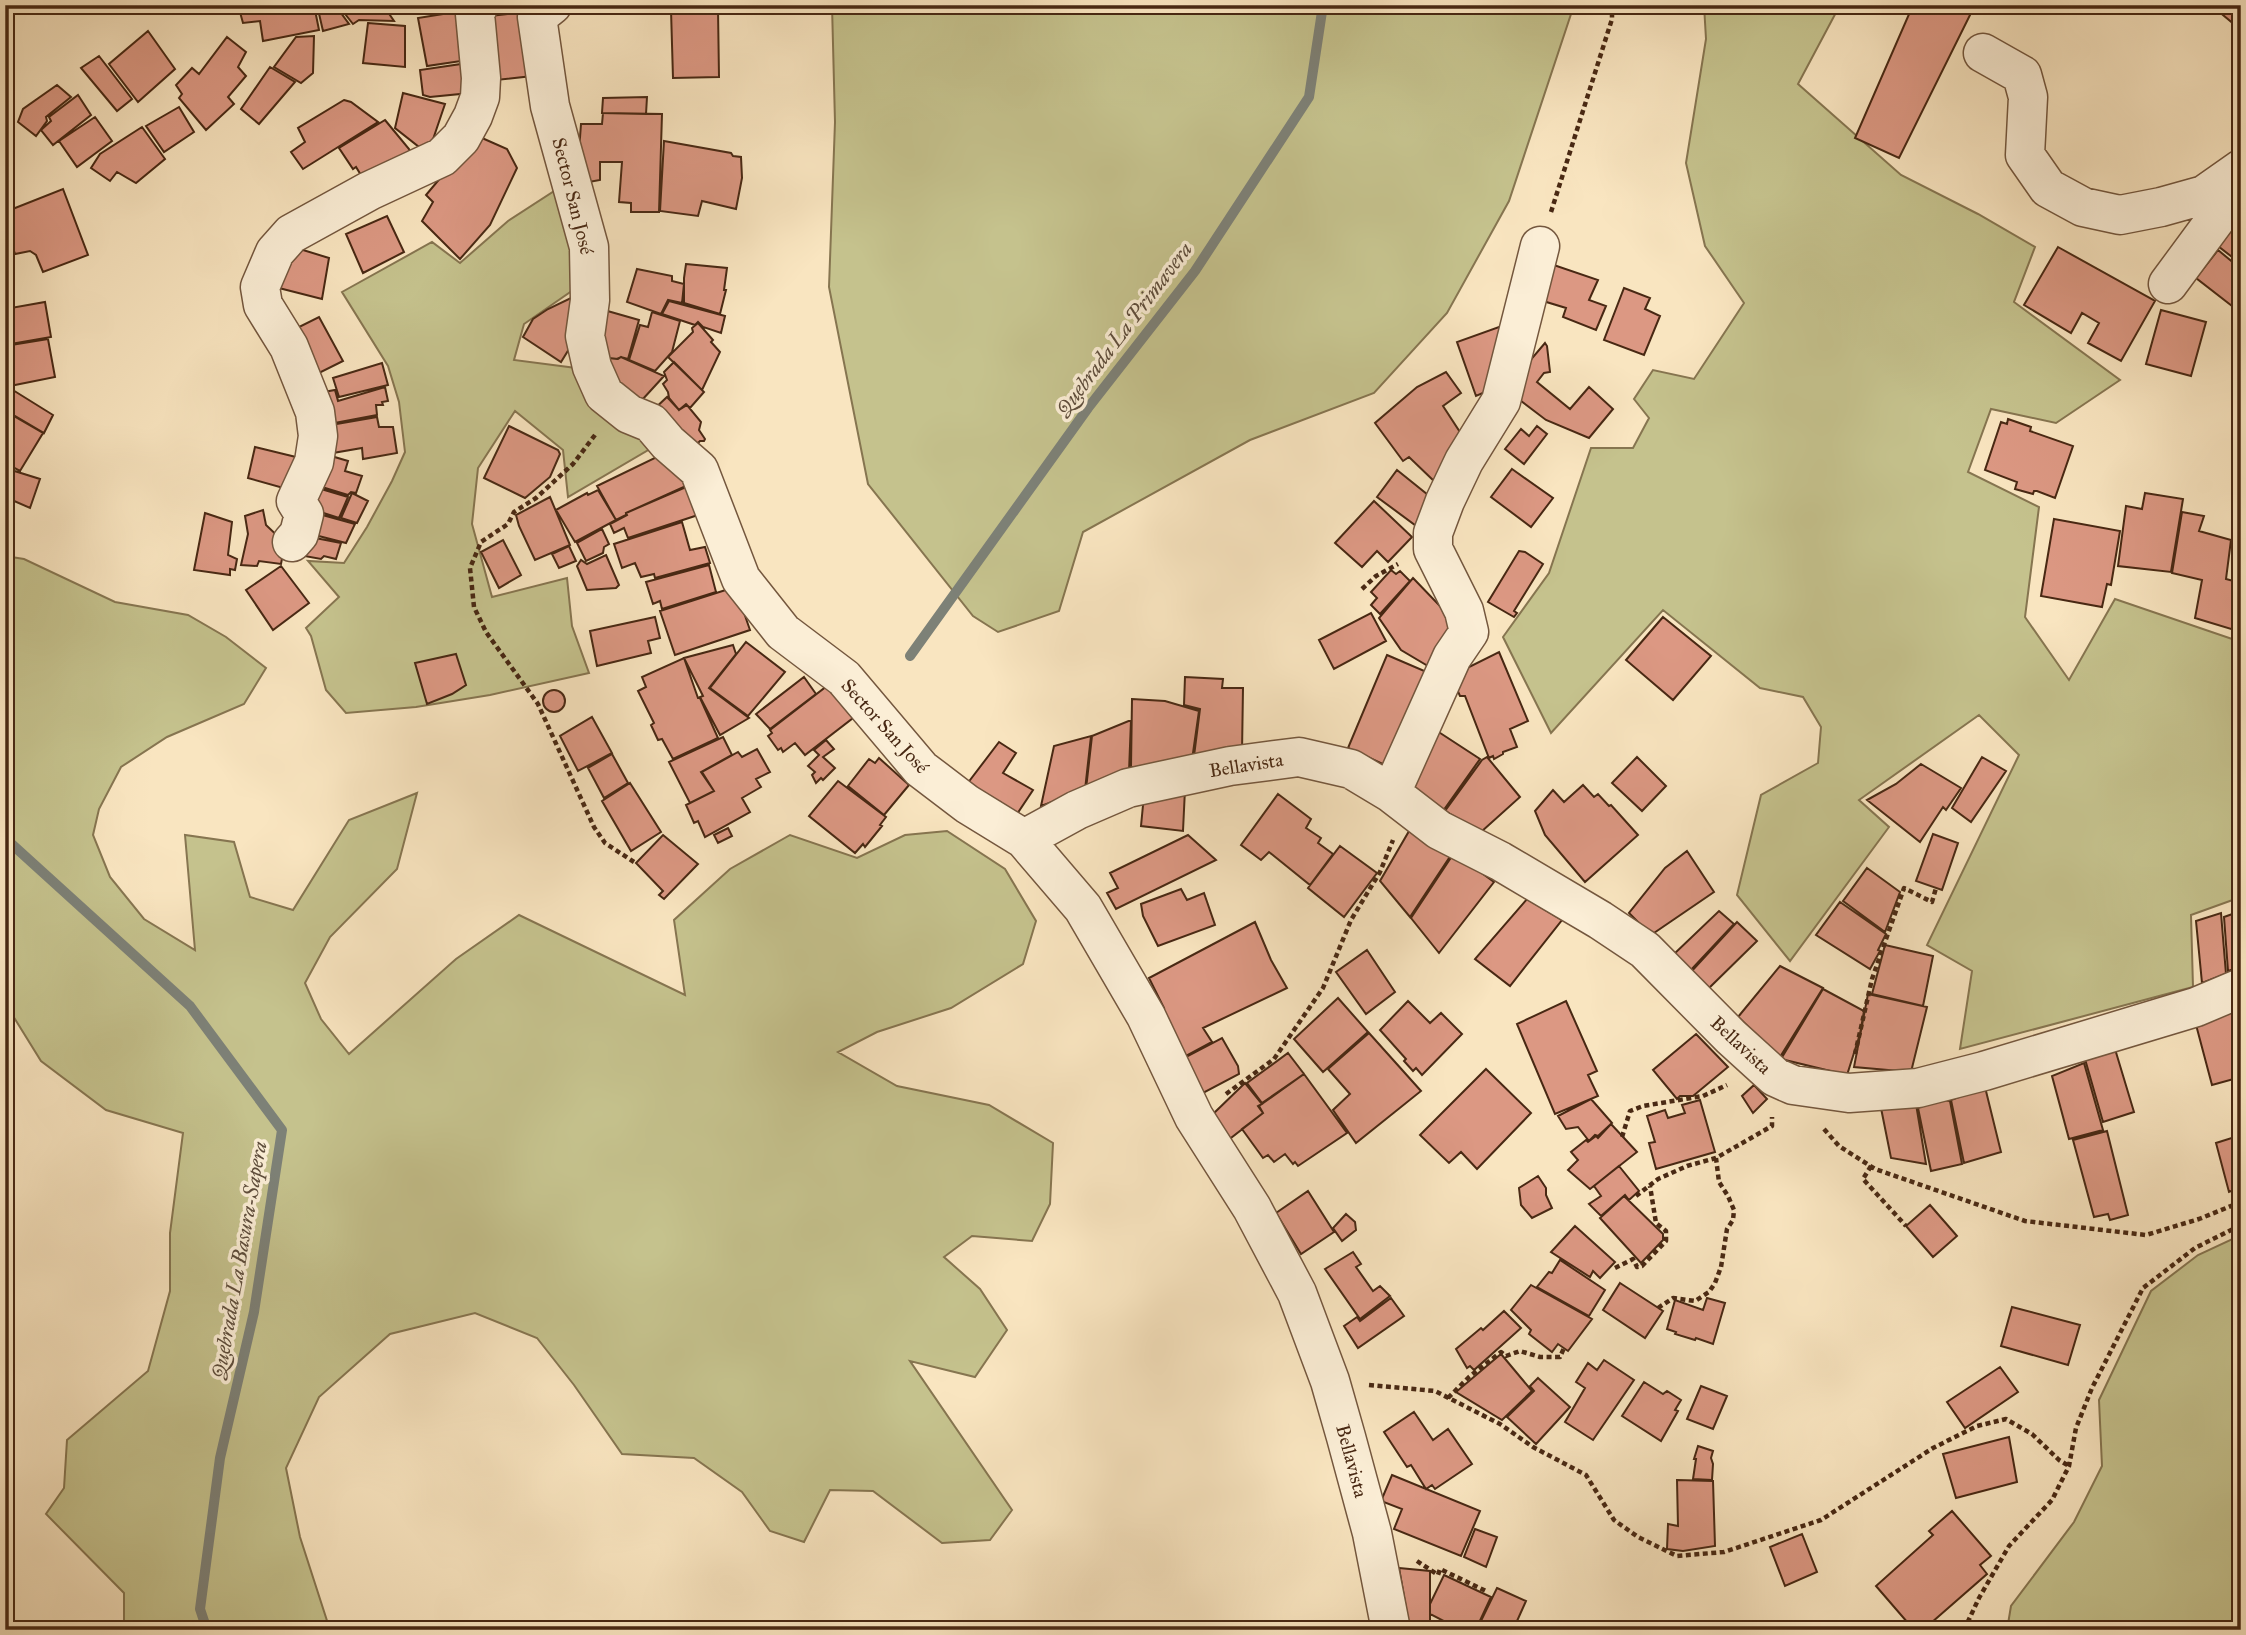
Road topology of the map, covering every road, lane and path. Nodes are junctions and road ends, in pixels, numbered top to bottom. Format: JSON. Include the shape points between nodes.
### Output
{"nodes":[{"id":1,"x":479,"y":5,"type":"edge"},
{"id":2,"x":552,"y":5,"type":"edge"},
{"id":3,"x":1612,"y":5,"type":"edge"},
{"id":4,"x":1983,"y":53,"type":"dead end"},
{"id":5,"x":2241,"y":169,"type":"edge"},
{"id":6,"x":2241,"y":185,"type":"edge"},
{"id":7,"x":1540,"y":246,"type":"joint"},
{"id":8,"x":2168,"y":284,"type":"dead end"},
{"id":9,"x":619,"y":405,"type":"junction"},
{"id":10,"x":292,"y":542,"type":"dead end"},
{"id":11,"x":1395,"y":796,"type":"junction"},
{"id":12,"x":1024,"y":839,"type":"junction"},
{"id":13,"x":634,"y":862,"type":"dead end"},
{"id":14,"x":1936,"y":888,"type":"dead end"},
{"id":15,"x":2241,"y":988,"type":"edge"},
{"id":16,"x":1775,"y":1075,"type":"junction"},
{"id":17,"x":1849,"y":1093,"type":"junction"},
{"id":18,"x":1194,"y":1117,"type":"junction"},
{"id":19,"x":1622,"y":1137,"type":"dead end"},
{"id":20,"x":1716,"y":1158,"type":"junction"},
{"id":21,"x":1871,"y":1166,"type":"junction"},
{"id":22,"x":1650,"y":1186,"type":"junction"},
{"id":23,"x":1636,"y":1196,"type":"dead end"},
{"id":24,"x":2241,"y":1202,"type":"edge"},
{"id":25,"x":2241,"y":1225,"type":"edge"},
{"id":26,"x":1906,"y":1226,"type":"dead end"},
{"id":27,"x":1615,"y":1268,"type":"dead end"},
{"id":28,"x":1658,"y":1308,"type":"dead end"},
{"id":29,"x":1564,"y":1348,"type":"dead end"},
{"id":30,"x":1330,"y":1381,"type":"junction"},
{"id":31,"x":1448,"y":1398,"type":"junction"},
{"id":32,"x":2069,"y":1466,"type":"junction"},
{"id":33,"x":1371,"y":1533,"type":"junction"},
{"id":34,"x":1488,"y":1592,"type":"dead end"},
{"id":35,"x":1391,"y":1630,"type":"edge"},
{"id":36,"x":1964,"y":1630,"type":"edge"}],
"edges":[{"from":1,"to":10,"type":"street","via":[[475,14],[480,97],[461,138],[442,158],[291,234],[275,251],[260,287],[263,305],[289,347],[315,412],[314,462],[296,501],[304,514]]},
{"from":2,"to":9,"type":"street","name":"Sector San José","via":[[537,17],[550,106],[589,247],[585,336],[604,394]]},
{"from":3,"to":7,"type":"path","via":[[1612,19]]},
{"from":4,"to":5,"type":"street","via":[[2022,75],[2028,97],[2025,155],[2048,188],[2083,207],[2120,215],[2161,207],[2204,195]]},
{"from":6,"to":8,"type":"street"},
{"from":7,"to":11,"type":"street","via":[[1501,401],[1464,461],[1433,533],[1433,549],[1464,611],[1469,632],[1452,657]]},
{"from":9,"to":12,"type":"street","name":"Sector San José","via":[[650,423],[699,470],[741,579],[783,632],[844,678],[921,769]]},
{"from":9,"to":13,"type":"path","via":[[573,464],[537,498],[514,512],[508,524],[481,542],[470,568],[474,607],[486,632],[538,704],[594,827],[605,843]]},
{"from":11,"to":12,"type":"street","name":"Bellavista","via":[[1351,769],[1299,757],[1128,788]]},
{"from":11,"to":16,"type":"street","name":"Bellavista","via":[[1439,830],[1645,950]]},
{"from":11,"to":18,"type":"path","via":[[1397,828],[1389,851],[1351,920],[1323,988],[1274,1059]]},
{"from":12,"to":18,"type":"street","name":"Bellavista","via":[[1083,908],[1146,1016]]},
{"from":14,"to":17,"type":"path","via":[[1932,902],[1904,888],[1868,993]]},
{"from":15,"to":17,"type":"street","name":"Bellavista","via":[[2196,1007],[1984,1071],[1918,1088]]},
{"from":16,"to":17,"type":"street","name":"Bellavista"},
{"from":16,"to":19,"type":"path","via":[[1630,1111]]},
{"from":16,"to":20,"type":"path","via":[[1770,1091],[1772,1126]]},
{"from":16,"to":21,"type":"path","via":[[1839,1146]]},
{"from":18,"to":30,"type":"street","name":"Bellavista","via":[[1252,1208],[1297,1293]]},
{"from":20,"to":22,"type":"path","via":[[1687,1166]]},
{"from":20,"to":28,"type":"path","via":[[1719,1182],[1734,1210],[1715,1283],[1695,1301],[1673,1298]]},
{"from":21,"to":24,"type":"path","via":[[2025,1221],[2116,1233],[2146,1235]]},
{"from":21,"to":26,"type":"path","via":[[1863,1179]]},
{"from":22,"to":23,"type":"path"},
{"from":22,"to":27,"type":"path","via":[[1656,1223],[1666,1231],[1666,1241],[1642,1266],[1637,1267],[1633,1259]]},
{"from":25,"to":32,"type":"path","via":[[2195,1248],[2143,1287],[2092,1388],[2076,1428]]},
{"from":29,"to":31,"type":"path","via":[[1560,1357],[1520,1351],[1506,1356],[1501,1352]]},
{"from":30,"to":31,"type":"path","via":[[1435,1391]]},
{"from":30,"to":33,"type":"street","name":"Bellavista"},
{"from":31,"to":32,"type":"path","via":[[1586,1475],[1624,1529],[1677,1556],[1724,1552],[1821,1520],[1933,1448],[1977,1426],[2006,1419],[2032,1434]]},
{"from":32,"to":36,"type":"path","via":[[2052,1500],[2009,1546]]},
{"from":33,"to":34,"type":"path","via":[[1438,1575],[1440,1569]]},
{"from":33,"to":35,"type":"street","name":"Bellavista"}]}
